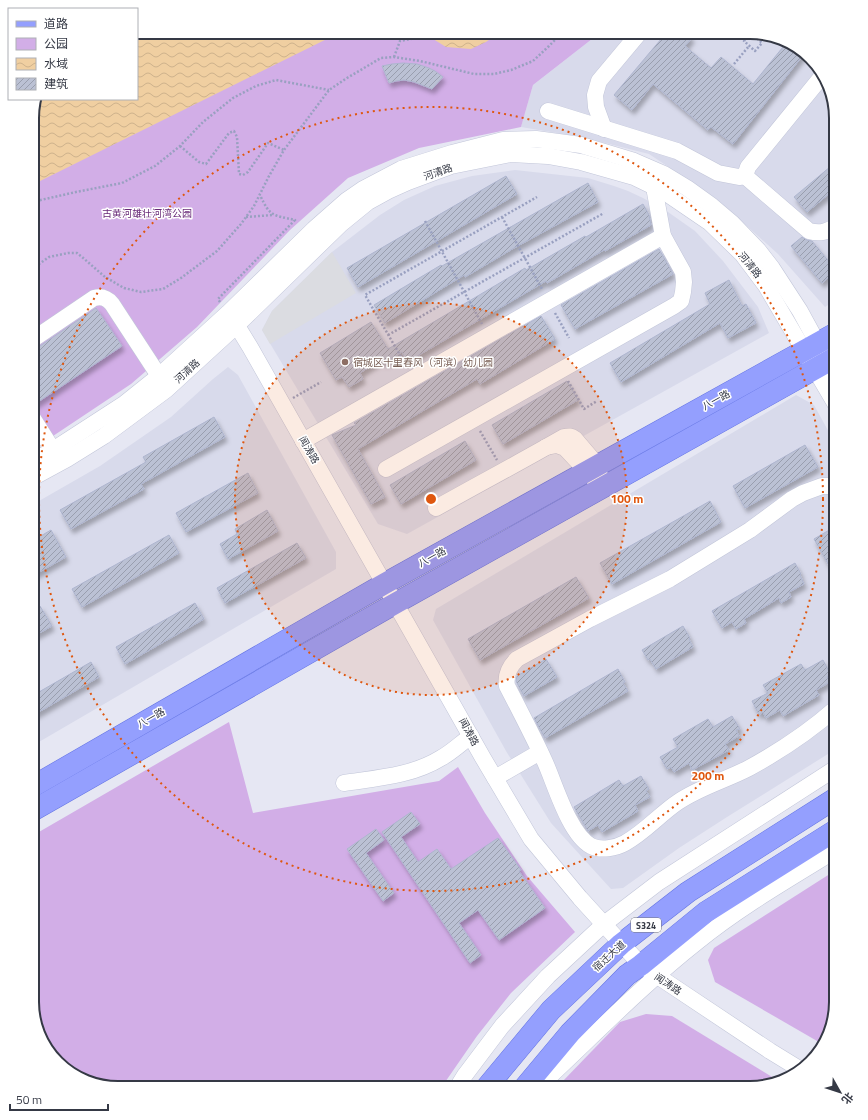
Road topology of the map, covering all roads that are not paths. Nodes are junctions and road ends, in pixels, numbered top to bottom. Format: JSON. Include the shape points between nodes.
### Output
{"nodes":[{"id":1,"x":634,"y":39,"type":"edge"},
{"id":2,"x":819,"y":80,"type":"edge"},
{"id":3,"x":548,"y":111,"type":"dead end"},
{"id":4,"x":604,"y":129,"type":"junction"},
{"id":5,"x":659,"y":146,"type":"junction"},
{"id":6,"x":648,"y":167,"type":"junction"},
{"id":7,"x":745,"y":176,"type":"junction"},
{"id":8,"x":654,"y":187,"type":"junction"},
{"id":9,"x":829,"y":230,"type":"edge"},
{"id":10,"x":663,"y":236,"type":"junction"},
{"id":11,"x":233,"y":319,"type":"junction"},
{"id":12,"x":39,"y":335,"type":"edge"},
{"id":13,"x":829,"y":338,"type":"edge"},
{"id":14,"x":811,"y":348,"type":"junction"},
{"id":15,"x":829,"y":366,"type":"edge"},
{"id":16,"x":160,"y":376,"type":"junction"},
{"id":17,"x":39,"y":429,"type":"edge"},
{"id":18,"x":303,"y":441,"type":"junction"},
{"id":19,"x":53,"y":450,"type":"junction"},
{"id":20,"x":39,"y":458,"type":"edge"},
{"id":21,"x":593,"y":468,"type":"junction"},
{"id":22,"x":386,"y":469,"type":"dead end"},
{"id":23,"x":39,"y":474,"type":"edge"},
{"id":24,"x":829,"y":486,"type":"edge"},
{"id":25,"x":603,"y":488,"type":"junction"},
{"id":26,"x":436,"y":508,"type":"dead end"},
{"id":27,"x":384,"y":584,"type":"junction"},
{"id":28,"x":396,"y":603,"type":"junction"},
{"id":29,"x":829,"y":714,"type":"edge"},
{"id":30,"x":471,"y":736,"type":"junction"},
{"id":31,"x":542,"y":757,"type":"junction"},
{"id":32,"x":829,"y":773,"type":"edge"},
{"id":33,"x":497,"y":782,"type":"junction"},
{"id":34,"x":39,"y":783,"type":"edge"},
{"id":35,"x":344,"y":783,"type":"dead end"},
{"id":36,"x":829,"y":802,"type":"edge"},
{"id":37,"x":39,"y":806,"type":"edge"},
{"id":38,"x":829,"y":834,"type":"edge"},
{"id":39,"x":829,"y":854,"type":"edge"},
{"id":40,"x":604,"y":924,"type":"junction"},
{"id":41,"x":621,"y":944,"type":"junction"},
{"id":42,"x":648,"y":970,"type":"junction"},
{"id":43,"x":796,"y":1067,"type":"edge"},
{"id":44,"x":461,"y":1081,"type":"edge"},
{"id":45,"x":492,"y":1081,"type":"edge"},
{"id":46,"x":530,"y":1081,"type":"edge"},
{"id":47,"x":546,"y":1081,"type":"edge"}],
"edges":[{"from":1,"to":4,"type":"street","via":[[599,81],[595,95],[596,107]]},
{"from":2,"to":7,"type":"street","via":[[748,167]]},
{"from":3,"to":4,"type":"street"},
{"from":4,"to":5,"type":"street"},
{"from":5,"to":6,"type":"street"},
{"from":5,"to":7,"type":"street","via":[[677,151],[718,173]]},
{"from":6,"to":11,"type":"street","name":"河清路","via":[[581,145],[536,138],[503,140],[401,168],[362,188],[314,229]]},
{"from":6,"to":14,"type":"street","name":"河清路","via":[[687,188],[746,236],[772,268],[800,311]]},
{"from":7,"to":9,"type":"street","via":[[809,231],[816,233]]},
{"from":8,"to":10,"type":"street"},
{"from":8,"to":11,"type":"street","name":"河清路","via":[[634,178],[581,162],[548,156],[511,154],[451,166],[408,182],[368,202]]},
{"from":8,"to":14,"type":"street","name":"河清路","via":[[675,198],[710,223],[742,254]]},
{"from":10,"to":18,"type":"street"},
{"from":10,"to":22,"type":"street","via":[[684,272],[684,292],[681,301]]},
{"from":11,"to":16,"type":"street","name":"河清路"},
{"from":11,"to":18,"type":"street","name":"闻涛路"},
{"from":11,"to":23,"type":"street","name":"河清路","via":[[196,363],[166,390],[104,436]]},
{"from":12,"to":16,"type":"street","via":[[94,298],[103,297],[112,304]]},
{"from":13,"to":14,"type":"main road","name":"八一路"},
{"from":14,"to":15,"type":"street","name":"河清路"},
{"from":14,"to":21,"type":"main road","name":"八一路"},
{"from":15,"to":25,"type":"main road"},
{"from":16,"to":19,"type":"street","name":"河清路","via":[[124,404]]},
{"from":17,"to":19,"type":"street"},
{"from":18,"to":27,"type":"street","name":"闻涛路"},
{"from":19,"to":20,"type":"street","name":"河清路"},
{"from":21,"to":25,"type":"street"},
{"from":21,"to":26,"type":"street","via":[[571,436],[564,437]]},
{"from":21,"to":27,"type":"main road","name":"八一路"},
{"from":24,"to":31,"type":"street","via":[[822,486],[792,499],[750,530],[670,579],[517,659],[510,666],[506,686]]},
{"from":25,"to":28,"type":"main road"},
{"from":27,"to":28,"type":"street","name":"闻涛路"},
{"from":27,"to":34,"type":"main road","name":"八一路"},
{"from":28,"to":30,"type":"street","name":"闻涛路"},
{"from":28,"to":37,"type":"main road"},
{"from":29,"to":31,"type":"street","via":[[765,759],[699,790],[678,802],[636,836],[609,848],[596,848],[580,837],[558,796],[553,778]]},
{"from":30,"to":33,"type":"street","name":"闻涛路"},
{"from":30,"to":35,"type":"street","via":[[441,758],[423,767],[409,772]]},
{"from":31,"to":33,"type":"street"},
{"from":32,"to":40,"type":"street","via":[[659,882]]},
{"from":33,"to":40,"type":"street","name":"闻涛路","via":[[531,839]]},
{"from":36,"to":41,"type":"main road","name":"宿迁大道","number":"S324","via":[[688,892]]},
{"from":38,"to":42,"type":"main road","number":"S324","via":[[706,912]]},
{"from":39,"to":42,"type":"street","via":[[749,904],[698,941]]},
{"from":40,"to":41,"type":"street","name":"闻涛路"},
{"from":40,"to":44,"type":"street","via":[[548,976],[502,1026]]},
{"from":41,"to":42,"type":"street","name":"闻涛路"},
{"from":41,"to":45,"type":"main road","name":"宿迁大道","number":"S324","via":[[551,1010]]},
{"from":42,"to":43,"type":"street","name":"闻涛路"},
{"from":42,"to":46,"type":"main road","number":"S324","via":[[627,975],[570,1033]]},
{"from":42,"to":47,"type":"street"}]}
